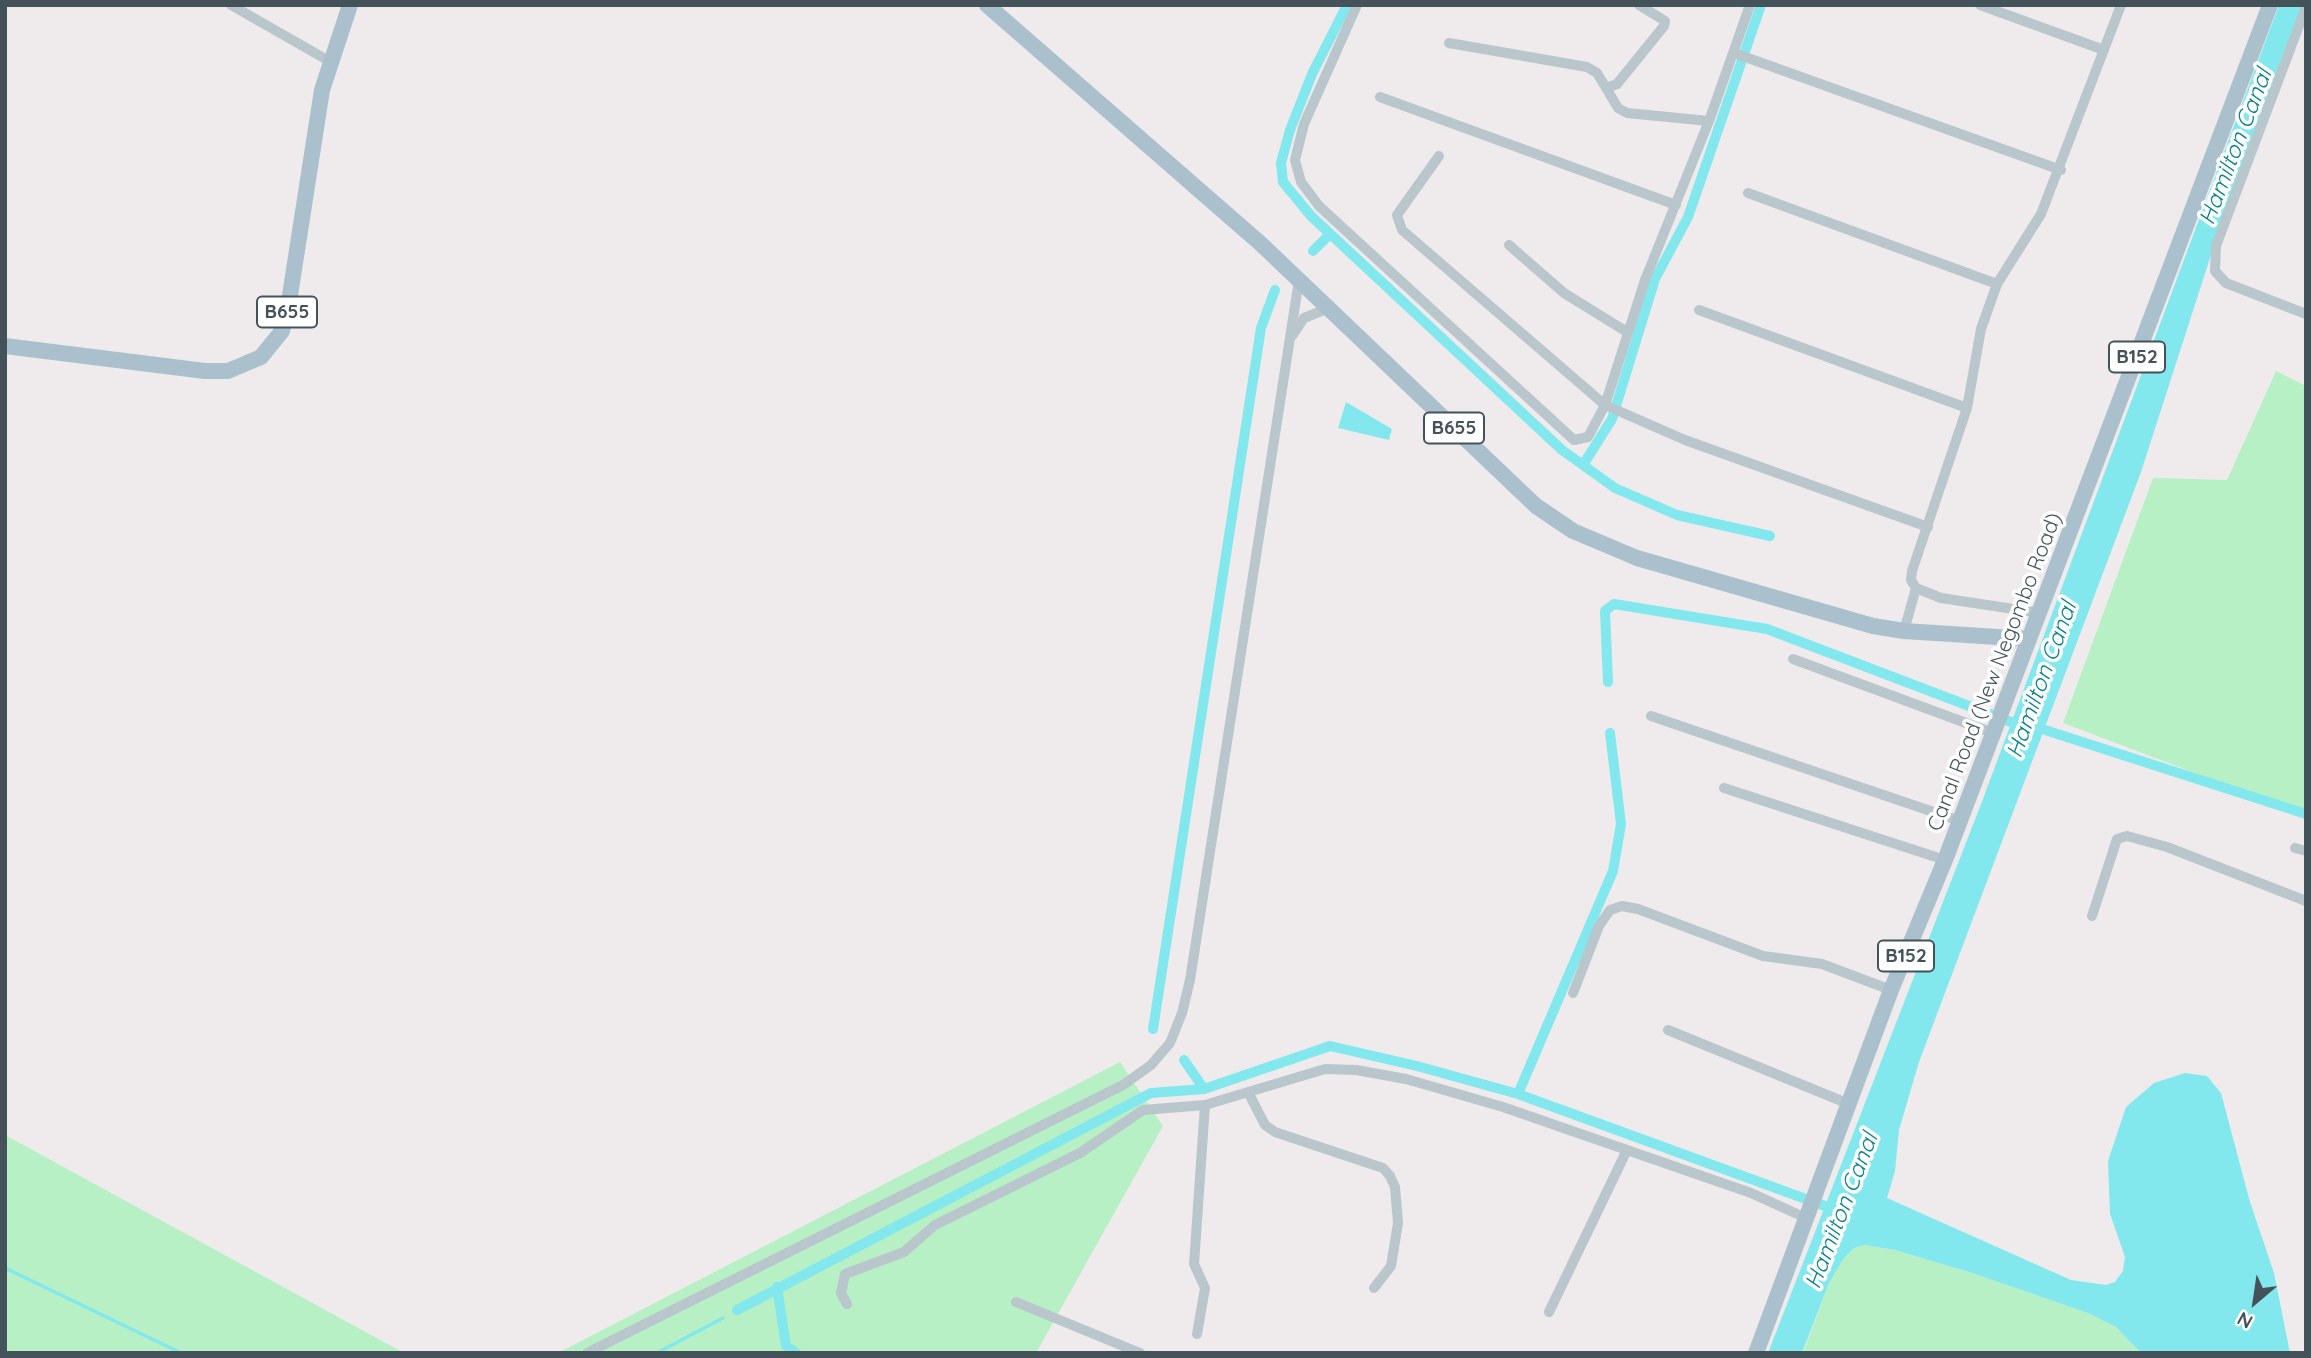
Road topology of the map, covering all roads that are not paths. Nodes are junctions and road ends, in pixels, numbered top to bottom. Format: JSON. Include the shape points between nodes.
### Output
{"nodes":[{"id":1,"x":231,"y":5,"type":"edge"},
{"id":2,"x":350,"y":5,"type":"edge"},
{"id":3,"x":987,"y":5,"type":"edge"},
{"id":4,"x":1357,"y":5,"type":"edge"},
{"id":5,"x":1639,"y":5,"type":"edge"},
{"id":6,"x":1750,"y":5,"type":"edge"},
{"id":7,"x":1980,"y":5,"type":"edge"},
{"id":8,"x":2121,"y":5,"type":"edge"},
{"id":9,"x":2270,"y":5,"type":"edge"},
{"id":10,"x":2306,"y":7,"type":"edge"},
{"id":11,"x":2302,"y":29,"type":"edge"},
{"id":12,"x":1449,"y":43,"type":"dead end"},
{"id":13,"x":2104,"y":50,"type":"junction"},
{"id":14,"x":1736,"y":54,"type":"junction"},
{"id":15,"x":329,"y":61,"type":"junction"},
{"id":16,"x":1606,"y":88,"type":"junction"},
{"id":17,"x":1380,"y":97,"type":"dead end"},
{"id":18,"x":1709,"y":121,"type":"junction"},
{"id":19,"x":1438,"y":156,"type":"dead end"},
{"id":20,"x":2061,"y":170,"type":"junction"},
{"id":21,"x":1748,"y":193,"type":"dead end"},
{"id":22,"x":1676,"y":205,"type":"junction"},
{"id":23,"x":1509,"y":245,"type":"dead end"},
{"id":24,"x":1299,"y":280,"type":"junction"},
{"id":25,"x":1997,"y":284,"type":"junction"},
{"id":26,"x":1329,"y":308,"type":"junction"},
{"id":27,"x":1699,"y":310,"type":"dead end"},
{"id":28,"x":2306,"y":314,"type":"edge"},
{"id":29,"x":1627,"y":332,"type":"junction"},
{"id":30,"x":1290,"y":340,"type":"junction"},
{"id":31,"x":5,"y":346,"type":"edge"},
{"id":32,"x":1607,"y":406,"type":"junction"},
{"id":33,"x":1968,"y":408,"type":"junction"},
{"id":34,"x":1928,"y":527,"type":"junction"},
{"id":35,"x":1916,"y":588,"type":"junction"},
{"id":36,"x":2040,"y":613,"type":"junction"},
{"id":37,"x":1904,"y":631,"type":"junction"},
{"id":38,"x":2029,"y":639,"type":"junction"},
{"id":39,"x":1793,"y":659,"type":"dead end"},
{"id":40,"x":1651,"y":716,"type":"dead end"},
{"id":41,"x":1994,"y":730,"type":"junction"},
{"id":42,"x":1724,"y":788,"type":"dead end"},
{"id":43,"x":1960,"y":821,"type":"junction"},
{"id":44,"x":2295,"y":848,"type":"dead end"},
{"id":45,"x":2306,"y":852,"type":"edge"},
{"id":46,"x":1945,"y":860,"type":"junction"},
{"id":47,"x":2306,"y":901,"type":"edge"},
{"id":48,"x":2092,"y":916,"type":"dead end"},
{"id":49,"x":1891,"y":990,"type":"junction"},
{"id":50,"x":1573,"y":993,"type":"dead end"},
{"id":51,"x":1668,"y":1030,"type":"dead end"},
{"id":52,"x":1248,"y":1092,"type":"junction"},
{"id":53,"x":1849,"y":1104,"type":"junction"},
{"id":54,"x":1205,"y":1105,"type":"junction"},
{"id":55,"x":1627,"y":1150,"type":"junction"},
{"id":56,"x":1807,"y":1215,"type":"junction"},
{"id":57,"x":1374,"y":1288,"type":"dead end"},
{"id":58,"x":1016,"y":1302,"type":"dead end"},
{"id":59,"x":847,"y":1304,"type":"dead end"},
{"id":60,"x":1549,"y":1312,"type":"dead end"},
{"id":61,"x":1197,"y":1334,"type":"dead end"},
{"id":62,"x":587,"y":1353,"type":"edge"},
{"id":63,"x":1140,"y":1353,"type":"edge"},
{"id":64,"x":1756,"y":1353,"type":"edge"}],
"edges":[{"from":1,"to":15,"type":"street"},
{"from":2,"to":15,"type":"main road","number":"B655"},
{"from":3,"to":24,"type":"main road","number":"B655"},
{"from":4,"to":32,"type":"street","via":[[1304,124],[1295,160],[1301,182],[1319,206],[1574,440],[1588,437]]},
{"from":5,"to":16,"type":"street","via":[[1665,21],[1664,26],[1617,84]]},
{"from":6,"to":14,"type":"street"},
{"from":7,"to":13,"type":"street"},
{"from":8,"to":13,"type":"street"},
{"from":9,"to":36,"type":"main road","name":"Canal Road (New Negombo Road)","number":"B152"},
{"from":10,"to":11,"type":"street"},
{"from":11,"to":28,"type":"street","via":[[2216,246],[2215,271],[2226,283]]},
{"from":12,"to":16,"type":"street","via":[[1587,67]]},
{"from":13,"to":20,"type":"street"},
{"from":14,"to":18,"type":"street"},
{"from":14,"to":20,"type":"street"},
{"from":15,"to":31,"type":"main road","number":"B655","via":[[288,308],[282,331],[261,357],[228,371],[205,371]]},
{"from":16,"to":18,"type":"street","via":[[1618,108],[1627,113]]},
{"from":17,"to":22,"type":"street"},
{"from":18,"to":22,"type":"street"},
{"from":19,"to":32,"type":"street","via":[[1397,215],[1402,230]]},
{"from":20,"to":25,"type":"street","via":[[2041,214]]},
{"from":21,"to":25,"type":"street"},
{"from":22,"to":29,"type":"street"},
{"from":23,"to":29,"type":"street","via":[[1564,293]]},
{"from":24,"to":26,"type":"main road","number":"B655"},
{"from":24,"to":30,"type":"street"},
{"from":25,"to":33,"type":"street","via":[[1981,329]]},
{"from":26,"to":30,"type":"street","via":[[1304,318]]},
{"from":26,"to":37,"type":"main road","number":"B655","via":[[1536,506],[1573,531],[1637,558]]},
{"from":27,"to":33,"type":"street"},
{"from":29,"to":32,"type":"street"},
{"from":30,"to":62,"type":"street","via":[[1190,980],[1170,1043],[1151,1065],[1123,1085]]},
{"from":32,"to":34,"type":"street"},
{"from":33,"to":34,"type":"street"},
{"from":34,"to":35,"type":"street","via":[[1912,571]]},
{"from":35,"to":36,"type":"street","via":[[1941,598]]},
{"from":35,"to":37,"type":"street"},
{"from":36,"to":38,"type":"main road","name":"Canal Road (New Negombo Road)","number":"B152"},
{"from":37,"to":38,"type":"main road","number":"B655"},
{"from":38,"to":41,"type":"main road","name":"Canal Road (New Negombo Road)","number":"B152"},
{"from":39,"to":41,"type":"street"},
{"from":40,"to":43,"type":"street"},
{"from":41,"to":43,"type":"main road","name":"Canal Road (New Negombo Road)","number":"B152"},
{"from":42,"to":46,"type":"street"},
{"from":43,"to":46,"type":"main road","name":"Canal Road (New Negombo Road)","number":"B152"},
{"from":44,"to":45,"type":"street"},
{"from":46,"to":49,"type":"main road","name":"Canal Road (New Negombo Road)","number":"B152"},
{"from":47,"to":48,"type":"street","via":[[2127,836],[2118,839]]},
{"from":49,"to":50,"type":"street","via":[[1822,964],[1763,956],[1622,905],[1610,910],[1599,926]]},
{"from":49,"to":53,"type":"main road","name":"Canal Road (New Negombo Road)","number":"B152"},
{"from":51,"to":53,"type":"street"},
{"from":52,"to":54,"type":"street"},
{"from":52,"to":55,"type":"street","via":[[1301,1074],[1356,1069],[1503,1107]]},
{"from":52,"to":57,"type":"street","via":[[1265,1125],[1275,1132],[1382,1168],[1390,1176],[1398,1223],[1391,1266]]},
{"from":53,"to":56,"type":"main road","name":"Canal Road (New Negombo Road)","number":"B152"},
{"from":54,"to":59,"type":"street","via":[[1143,1110],[1080,1153],[935,1225],[904,1252],[845,1274],[841,1293]]},
{"from":54,"to":61,"type":"street","via":[[1194,1265],[1205,1288]]},
{"from":55,"to":56,"type":"street"},
{"from":55,"to":60,"type":"street"},
{"from":56,"to":64,"type":"main road","name":"Canal Road (New Negombo Road)","number":"B152"},
{"from":58,"to":63,"type":"street"}]}
